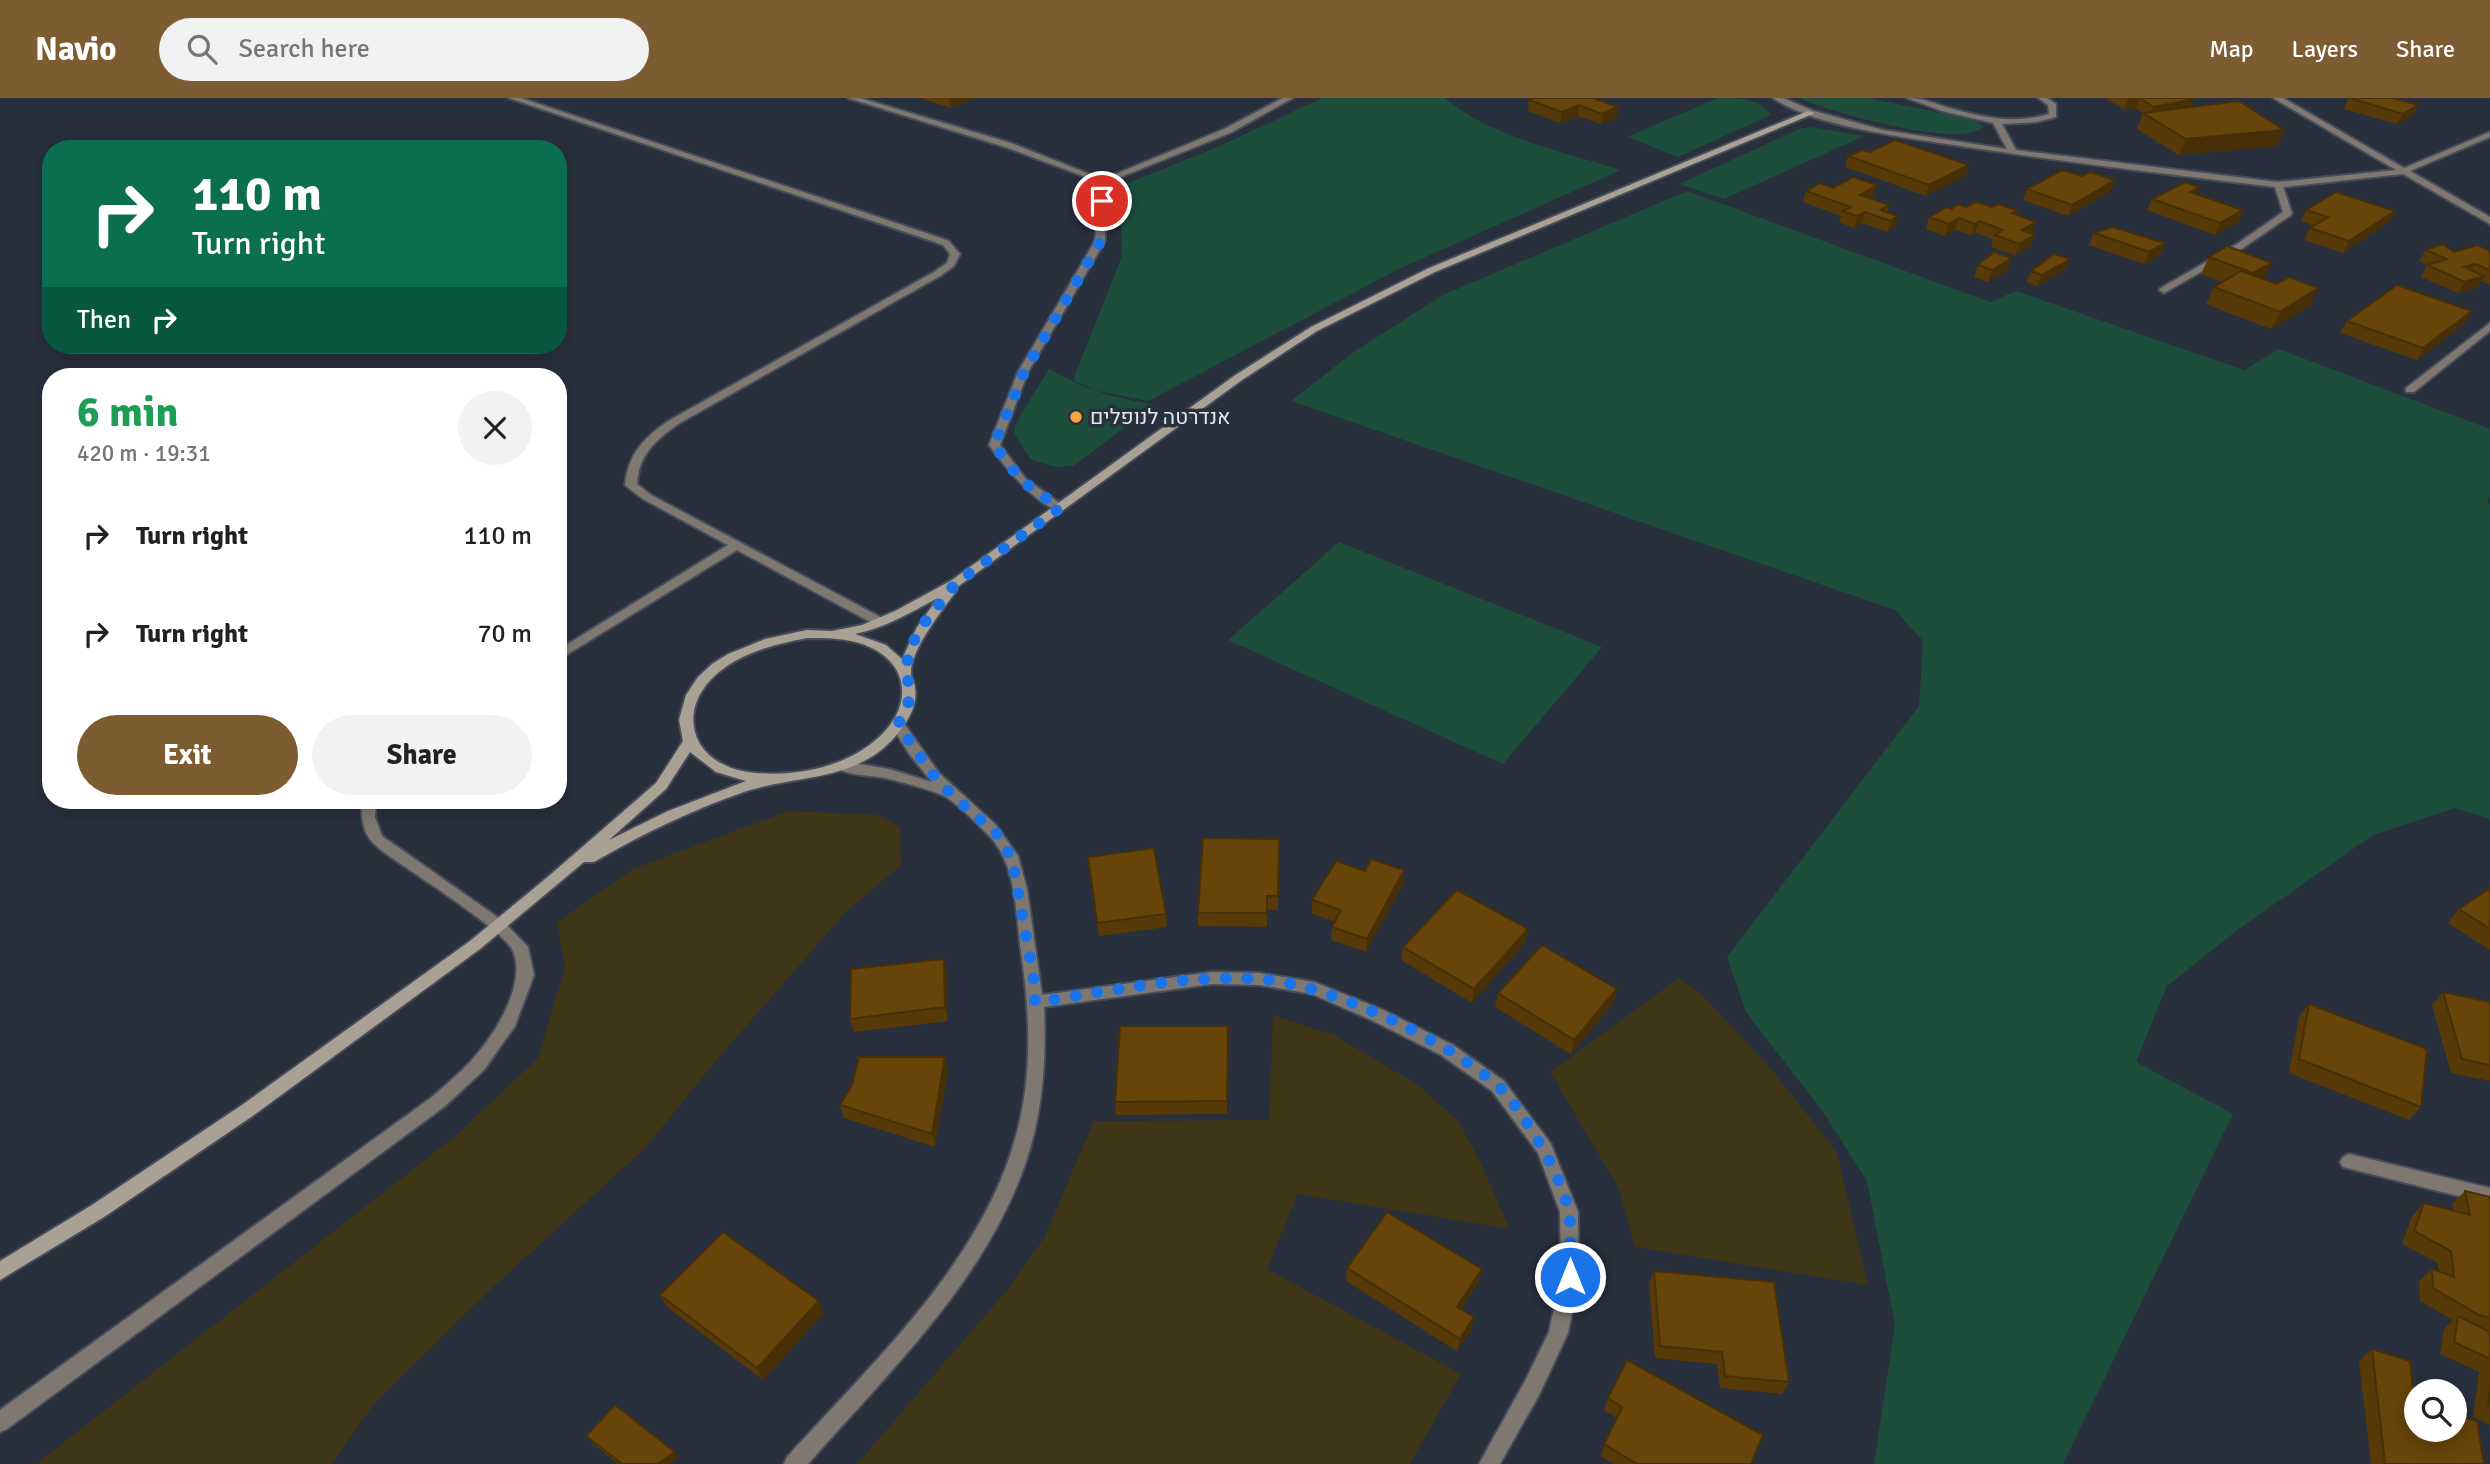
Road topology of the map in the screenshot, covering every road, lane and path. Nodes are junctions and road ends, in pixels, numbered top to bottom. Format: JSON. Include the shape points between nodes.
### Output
{"nodes":[{"id":1,"x":513,"y":98,"type":"edge"},
{"id":2,"x":852,"y":98,"type":"edge"},
{"id":3,"x":1289,"y":98,"type":"edge"},
{"id":4,"x":1777,"y":98,"type":"edge"},
{"id":5,"x":1911,"y":98,"type":"edge"},
{"id":6,"x":2042,"y":98,"type":"edge"},
{"id":7,"x":2277,"y":98,"type":"edge"},
{"id":8,"x":1811,"y":113,"type":"junction"},
{"id":9,"x":1996,"y":120,"type":"junction"},
{"id":10,"x":2490,"y":134,"type":"edge"},
{"id":11,"x":2013,"y":153,"type":"junction"},
{"id":12,"x":2402,"y":172,"type":"junction"},
{"id":13,"x":1103,"y":181,"type":"junction"},
{"id":14,"x":2278,"y":185,"type":"junction"},
{"id":15,"x":2490,"y":221,"type":"edge"},
{"id":16,"x":2164,"y":290,"type":"dead end"},
{"id":17,"x":2490,"y":326,"type":"edge"},
{"id":18,"x":2410,"y":390,"type":"dead end"},
{"id":19,"x":1060,"y":508,"type":"junction"},
{"id":20,"x":738,"y":544,"type":"junction"},
{"id":21,"x":956,"y":583,"type":"junction"},
{"id":22,"x":880,"y":622,"type":"junction"},
{"id":23,"x":836,"y":634,"type":"junction"},
{"id":24,"x":567,"y":650,"type":"edge"},
{"id":25,"x":905,"y":670,"type":"junction"},
{"id":26,"x":898,"y":724,"type":"junction"},
{"id":27,"x":690,"y":741,"type":"junction"},
{"id":28,"x":842,"y":766,"type":"junction"},
{"id":29,"x":770,"y":779,"type":"junction"},
{"id":30,"x":951,"y":794,"type":"junction"},
{"id":31,"x":368,"y":809,"type":"edge"},
{"id":32,"x":555,"y":879,"type":"junction"},
{"id":33,"x":498,"y":925,"type":"junction"},
{"id":34,"x":1035,"y":1002,"type":"junction"},
{"id":35,"x":2349,"y":1162,"type":"dead end"},
{"id":36,"x":2490,"y":1196,"type":"edge"},
{"id":37,"x":0,"y":1271,"type":"edge"},
{"id":38,"x":0,"y":1422,"type":"edge"},
{"id":39,"x":794,"y":1464,"type":"edge"},
{"id":40,"x":1489,"y":1464,"type":"edge"}],
"edges":[{"from":1,"to":20,"type":"street","via":[[932,238],[946,243],[955,254],[951,264],[937,274],[674,422],[645,444],[631,468],[631,485]]},
{"from":2,"to":13,"type":"street","via":[[1008,145]]},
{"from":3,"to":13,"type":"street","via":[[1227,131]]},
{"from":4,"to":8,"type":"street"},
{"from":5,"to":9,"type":"street"},
{"from":6,"to":9,"type":"street","via":[[2052,104],[2053,115],[2038,121]]},
{"from":7,"to":12,"type":"street"},
{"from":8,"to":11,"type":"street","via":[[1883,132]]},
{"from":8,"to":19,"type":"street","via":[[1432,270],[1325,323],[1238,378]]},
{"from":9,"to":11,"type":"street"},
{"from":10,"to":12,"type":"street"},
{"from":11,"to":14,"type":"street"},
{"from":12,"to":14,"type":"street"},
{"from":12,"to":15,"type":"street"},
{"from":13,"to":19,"type":"street","via":[[1100,242],[1024,372],[994,445],[1022,481]]},
{"from":14,"to":16,"type":"street","via":[[2288,213]]},
{"from":17,"to":18,"type":"street"},
{"from":19,"to":21,"type":"street"},
{"from":20,"to":22,"type":"street"},
{"from":20,"to":24,"type":"street"},
{"from":21,"to":22,"type":"street"},
{"from":21,"to":25,"type":"street","via":[[912,644]]},
{"from":22,"to":23,"type":"street"},
{"from":23,"to":25,"type":"street","via":[[879,646]]},
{"from":23,"to":27,"type":"street","via":[[777,639],[722,663],[689,701],[684,722]]},
{"from":25,"to":26,"type":"street","via":[[908,706]]},
{"from":26,"to":28,"type":"street","via":[[884,740]]},
{"from":26,"to":30,"type":"street"},
{"from":27,"to":29,"type":"street","via":[[719,768]]},
{"from":27,"to":32,"type":"street","via":[[661,786]]},
{"from":28,"to":29,"type":"street","via":[[818,774]]},
{"from":28,"to":30,"type":"street","via":[[889,774]]},
{"from":29,"to":32,"type":"street","via":[[671,814]]},
{"from":30,"to":34,"type":"street","via":[[998,835],[1012,859]]},
{"from":31,"to":33,"type":"street","via":[[376,839]]},
{"from":32,"to":33,"type":"street"},
{"from":33,"to":37,"type":"street","via":[[248,1110]]},
{"from":33,"to":38,"type":"street","via":[[520,947],[526,975],[509,1021],[478,1065],[438,1102]]},
{"from":34,"to":39,"type":"street","via":[[1031,1108],[1018,1159],[994,1214],[961,1268],[921,1319]]},
{"from":34,"to":40,"type":"street","via":[[1212,978],[1259,979],[1314,988],[1447,1050],[1498,1086],[1545,1149],[1569,1212],[1570,1277],[1558,1333]]},
{"from":35,"to":36,"type":"street"}]}
